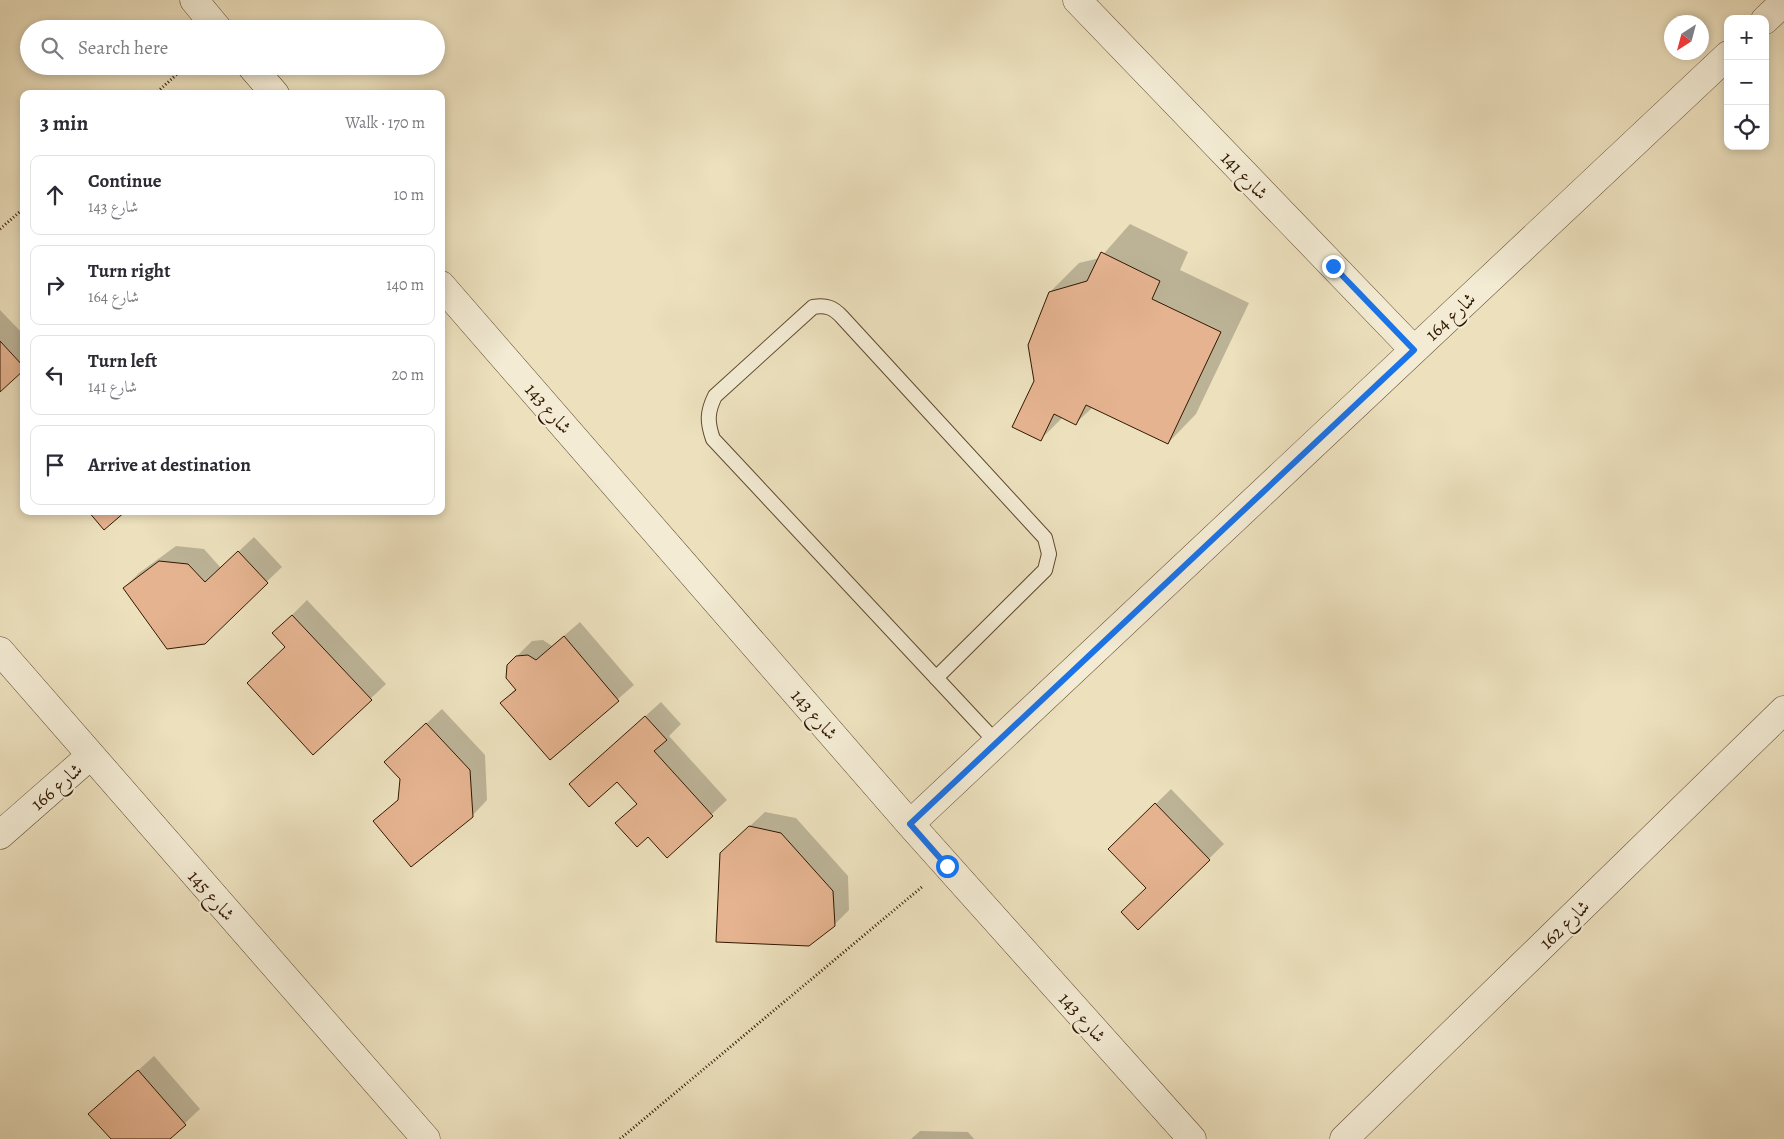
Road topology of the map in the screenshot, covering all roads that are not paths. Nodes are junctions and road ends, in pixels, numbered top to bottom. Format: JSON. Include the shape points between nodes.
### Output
{"nodes":[{"id":1,"x":194,"y":0,"type":"edge"},
{"id":2,"x":1076,"y":0,"type":"edge"},
{"id":3,"x":1784,"y":2,"type":"edge"},
{"id":4,"x":1769,"y":16,"type":"edge"},
{"id":5,"x":211,"y":20,"type":"edge"},
{"id":6,"x":1724,"y":59,"type":"edge"},
{"id":7,"x":259,"y":75,"type":"edge"},
{"id":8,"x":272,"y":90,"type":"edge"},
{"id":9,"x":445,"y":290,"type":"edge"},
{"id":10,"x":1414,"y":350,"type":"junction"},
{"id":11,"x":0,"y":650,"type":"edge"},
{"id":12,"x":936,"y":678,"type":"junction"},
{"id":13,"x":1784,"y":710,"type":"edge"},
{"id":14,"x":997,"y":743,"type":"junction"},
{"id":15,"x":90,"y":756,"type":"junction"},
{"id":16,"x":910,"y":824,"type":"junction"},
{"id":17,"x":0,"y":835,"type":"edge"},
{"id":18,"x":426,"y":1139,"type":"edge"},
{"id":19,"x":1192,"y":1139,"type":"edge"},
{"id":20,"x":1344,"y":1139,"type":"edge"}],
"edges":[{"from":1,"to":5,"type":"street"},
{"from":2,"to":10,"type":"street","name":"شارع 141"},
{"from":3,"to":4,"type":"street"},
{"from":6,"to":10,"type":"street","name":"شارع 164"},
{"from":7,"to":8,"type":"street"},
{"from":9,"to":16,"type":"street","name":"شارع 143"},
{"from":10,"to":14,"type":"street","name":"شارع 164"},
{"from":11,"to":15,"type":"street","name":"شارع 145"},
{"from":12,"to":12,"type":"lane","via":[[713,439],[708,425],[708,410],[715,396],[812,307],[824,305],[838,313],[1045,538],[1049,554],[1045,570]]},
{"from":12,"to":14,"type":"lane"},
{"from":13,"to":20,"type":"street","name":"شارع 162"},
{"from":14,"to":16,"type":"street","name":"شارع 164"},
{"from":15,"to":17,"type":"street","name":"شارع 166"},
{"from":15,"to":18,"type":"street","name":"شارع 145"},
{"from":16,"to":19,"type":"street","name":"شارع 143"}]}
